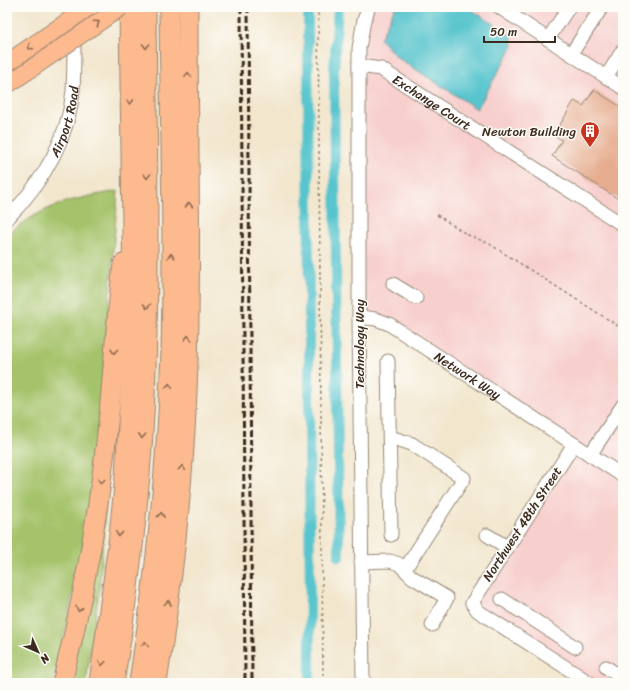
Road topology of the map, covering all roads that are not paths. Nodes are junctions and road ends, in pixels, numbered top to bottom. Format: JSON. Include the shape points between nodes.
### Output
{"nodes":[{"id":1,"x":74,"y":7,"type":"edge"},
{"id":2,"x":89,"y":7,"type":"edge"},
{"id":3,"x":121,"y":7,"type":"edge"},
{"id":4,"x":129,"y":7,"type":"edge"},
{"id":5,"x":146,"y":7,"type":"edge"},
{"id":6,"x":169,"y":7,"type":"edge"},
{"id":7,"x":188,"y":7,"type":"edge"},
{"id":8,"x":368,"y":7,"type":"edge"},
{"id":9,"x":499,"y":7,"type":"edge"},
{"id":10,"x":569,"y":7,"type":"edge"},
{"id":11,"x":602,"y":7,"type":"edge"},
{"id":12,"x":548,"y":39,"type":"junction"},
{"id":13,"x":623,"y":50,"type":"edge"},
{"id":14,"x":571,"y":54,"type":"junction"},
{"id":15,"x":7,"y":63,"type":"edge"},
{"id":16,"x":359,"y":66,"type":"junction"},
{"id":17,"x":606,"y":77,"type":"junction"},
{"id":18,"x":7,"y":85,"type":"edge"},
{"id":19,"x":623,"y":88,"type":"edge"},
{"id":20,"x":131,"y":202,"type":"junction"},
{"id":21,"x":7,"y":219,"type":"edge"},
{"id":22,"x":623,"y":225,"type":"edge"},
{"id":23,"x":393,"y":284,"type":"dead end"},
{"id":24,"x":416,"y":298,"type":"dead end"},
{"id":25,"x":358,"y":317,"type":"junction"},
{"id":26,"x":388,"y":361,"type":"dead end"},
{"id":27,"x":623,"y":405,"type":"edge"},
{"id":28,"x":390,"y":437,"type":"junction"},
{"id":29,"x":574,"y":444,"type":"junction"},
{"id":30,"x":590,"y":455,"type":"junction"},
{"id":31,"x":623,"y":476,"type":"edge"},
{"id":32,"x":391,"y":535,"type":"dead end"},
{"id":33,"x":487,"y":535,"type":"dead end"},
{"id":34,"x":507,"y":547,"type":"junction"},
{"id":35,"x":361,"y":562,"type":"junction"},
{"id":36,"x":405,"y":569,"type":"junction"},
{"id":37,"x":502,"y":599,"type":"dead end"},
{"id":38,"x":432,"y":625,"type":"dead end"},
{"id":39,"x":575,"y":647,"type":"dead end"},
{"id":40,"x":606,"y":667,"type":"dead end"},
{"id":41,"x":623,"y":679,"type":"edge"},
{"id":42,"x":62,"y":683,"type":"edge"},
{"id":43,"x":99,"y":683,"type":"edge"},
{"id":44,"x":114,"y":683,"type":"edge"},
{"id":45,"x":139,"y":683,"type":"edge"},
{"id":46,"x":157,"y":683,"type":"edge"},
{"id":47,"x":363,"y":683,"type":"edge"},
{"id":48,"x":590,"y":683,"type":"edge"}],
"edges":[{"from":1,"to":21,"type":"street","name":"Airport Road","via":[[72,93],[63,133],[34,188]]},
{"from":2,"to":15,"type":"main road","one_way":true,"bridge":true},
{"from":18,"to":3,"type":"main road","one_way":true,"bridge":true},
{"from":4,"to":20,"type":"highway","one_way":true},
{"from":5,"to":44,"type":"highway","one_way":true,"via":[[146,377],[133,544]]},
{"from":45,"to":6,"type":"highway","one_way":true,"via":[[160,522],[168,410],[171,295]]},
{"from":46,"to":7,"type":"highway","one_way":true,"via":[[176,536],[186,398],[189,320]]},
{"from":8,"to":16,"type":"street","name":"Technology Way","via":[[360,35]]},
{"from":9,"to":12,"type":"street"},
{"from":10,"to":12,"type":"street"},
{"from":11,"to":14,"type":"street"},
{"from":12,"to":14,"type":"street"},
{"from":13,"to":17,"type":"street"},
{"from":14,"to":17,"type":"street"},
{"from":16,"to":22,"type":"street","name":"Exchange Court","via":[[381,69]]},
{"from":16,"to":25,"type":"street","name":"Technology Way"},
{"from":17,"to":19,"type":"street"},
{"from":20,"to":42,"type":"highway","one_way":true,"via":[[117,306],[99,495],[86,574]]},
{"from":20,"to":43,"type":"highway","one_way":true,"via":[[133,303],[127,441],[115,570]]},
{"from":23,"to":24,"type":"street"},
{"from":25,"to":29,"type":"street","name":"Network Way","via":[[389,324]]},
{"from":25,"to":35,"type":"street","name":"Technology Way"},
{"from":26,"to":28,"type":"street"},
{"from":27,"to":30,"type":"street"},
{"from":28,"to":32,"type":"street"},
{"from":28,"to":36,"type":"street","via":[[412,444],[464,478]]},
{"from":29,"to":30,"type":"street","name":"Network Way"},
{"from":29,"to":34,"type":"street","name":"Northwest 48th Street"},
{"from":30,"to":31,"type":"street","name":"Network Way"},
{"from":33,"to":34,"type":"street"},
{"from":34,"to":48,"type":"street","name":"Northwest 48th Street","via":[[473,599],[472,605]]},
{"from":35,"to":36,"type":"street","via":[[390,561],[400,564]]},
{"from":35,"to":47,"type":"street","name":"Technology Way"},
{"from":36,"to":38,"type":"street","via":[[412,577],[446,598]]},
{"from":37,"to":39,"type":"street"},
{"from":40,"to":41,"type":"street"}]}
